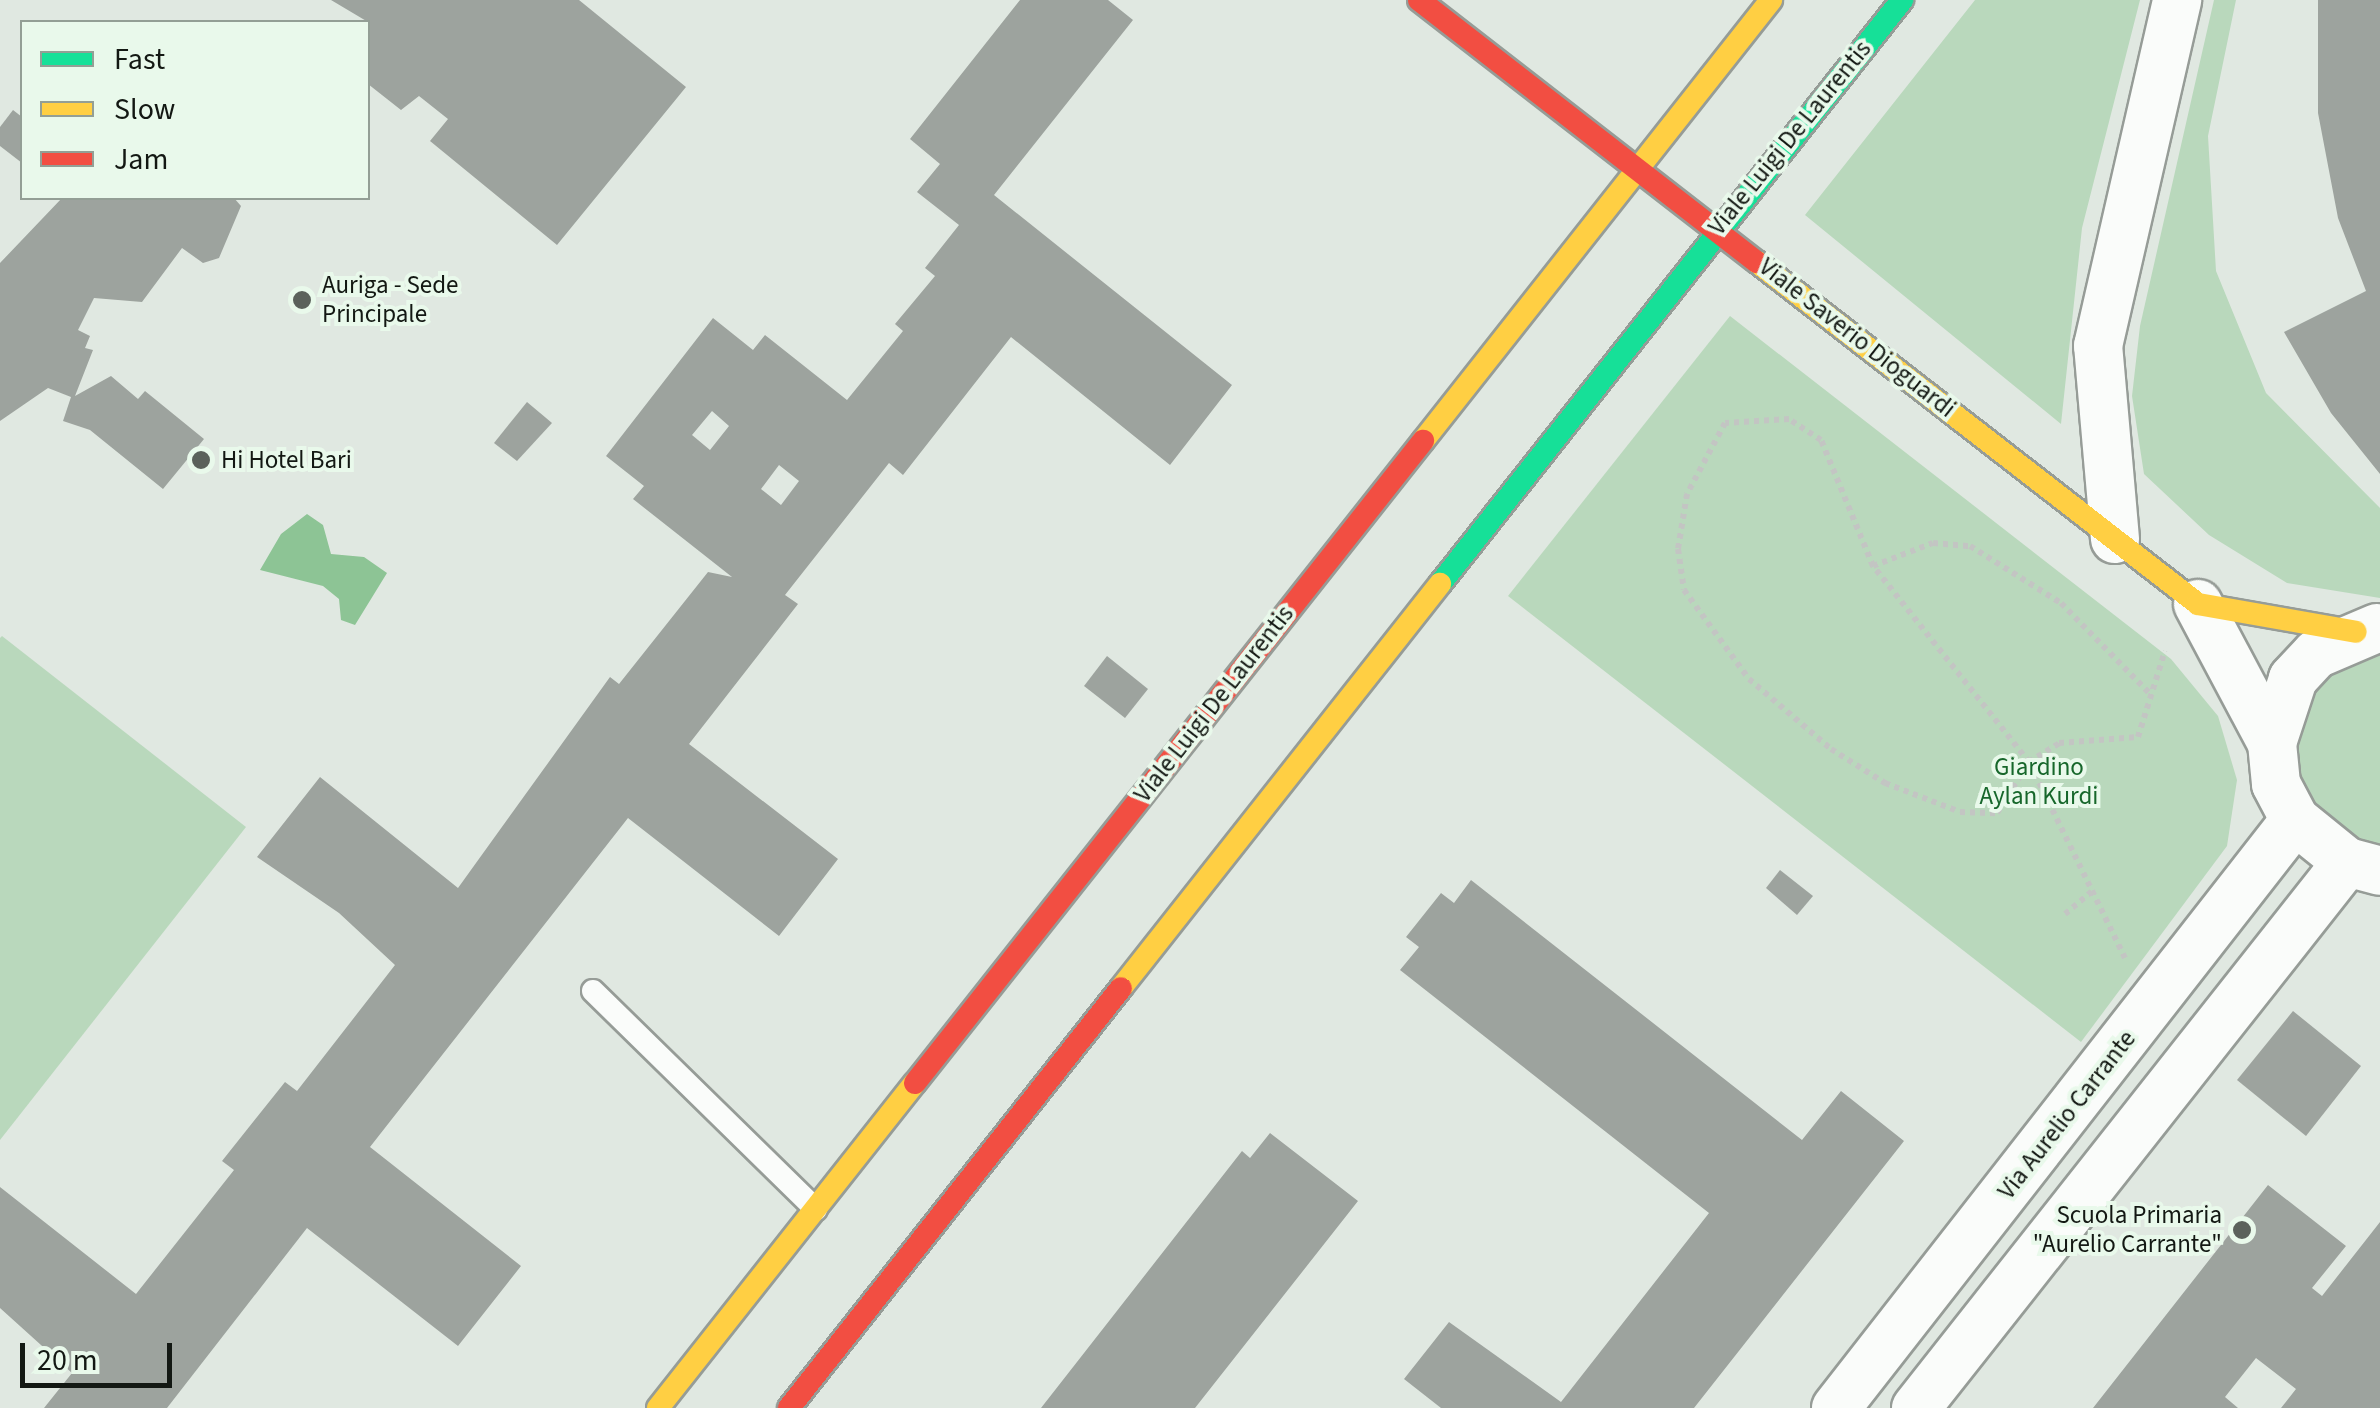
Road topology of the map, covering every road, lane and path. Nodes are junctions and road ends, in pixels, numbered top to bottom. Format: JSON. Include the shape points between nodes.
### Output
{"nodes":[{"id":1,"x":1419,"y":0,"type":"edge"},
{"id":2,"x":1770,"y":0,"type":"edge"},
{"id":3,"x":1902,"y":0,"type":"edge"},
{"id":4,"x":2177,"y":0,"type":"edge"},
{"id":5,"x":1636,"y":169,"type":"junction"},
{"id":6,"x":1716,"y":230,"type":"junction"},
{"id":7,"x":2115,"y":539,"type":"junction"},
{"id":8,"x":1873,"y":566,"type":"junction"},
{"id":9,"x":2198,"y":604,"type":"junction"},
{"id":10,"x":2368,"y":630,"type":"edge"},
{"id":11,"x":2167,"y":647,"type":"dead end"},
{"id":12,"x":2151,"y":695,"type":"junction"},
{"id":13,"x":2272,"y":743,"type":"junction"},
{"id":14,"x":2029,"y":762,"type":"junction"},
{"id":15,"x":2294,"y":820,"type":"junction"},
{"id":16,"x":2363,"y":866,"type":"edge"},
{"id":17,"x":2094,"y":890,"type":"junction"},
{"id":18,"x":2065,"y":914,"type":"dead end"},
{"id":19,"x":2129,"y":966,"type":"dead end"},
{"id":20,"x":593,"y":991,"type":"dead end"},
{"id":21,"x":816,"y":1210,"type":"junction"},
{"id":22,"x":658,"y":1408,"type":"edge"},
{"id":23,"x":790,"y":1408,"type":"edge"},
{"id":24,"x":1836,"y":1408,"type":"edge"},
{"id":25,"x":1916,"y":1408,"type":"edge"}],
"edges":[{"from":1,"to":5,"type":"street","name":"Viale Saverio Dioguardi"},
{"from":2,"to":5,"type":"street","name":"Viale Luigi De Laurentis"},
{"from":3,"to":6,"type":"street","name":"Viale Luigi De Laurentis"},
{"from":4,"to":7,"type":"street","via":[[2098,346]]},
{"from":5,"to":6,"type":"street","name":"Viale Saverio Dioguardi"},
{"from":5,"to":21,"type":"street","name":"Viale Luigi De Laurentis"},
{"from":6,"to":7,"type":"street","name":"Viale Saverio Dioguardi"},
{"from":6,"to":23,"type":"street","name":"Viale Luigi De Laurentis"},
{"from":7,"to":9,"type":"street","name":"Viale Saverio Dioguardi"},
{"from":8,"to":12,"type":"path","via":[[1933,543],[1970,546],[2060,602]]},
{"from":8,"to":14,"type":"path"},
{"from":8,"to":14,"type":"path","via":[[1821,440],[1789,418],[1725,422],[1686,494],[1678,550],[1684,590],[1749,678],[1831,750],[1885,784],[1960,812],[1997,813]]},
{"from":9,"to":10,"type":"street","name":"Viale Saverio Dioguardi"},
{"from":9,"to":13,"type":"street","name":"Viale Saverio Dioguardi"},
{"from":10,"to":13,"type":"street","via":[[2316,654],[2293,679]]},
{"from":11,"to":12,"type":"path"},
{"from":12,"to":14,"type":"path","via":[[2138,738],[2058,743]]},
{"from":13,"to":15,"type":"street","via":[[2276,784]]},
{"from":14,"to":17,"type":"path"},
{"from":15,"to":16,"type":"street"},
{"from":15,"to":24,"type":"street","name":"Via Aurelio Carrante"},
{"from":16,"to":25,"type":"street"},
{"from":17,"to":18,"type":"path"},
{"from":17,"to":19,"type":"path"},
{"from":20,"to":21,"type":"lane"},
{"from":21,"to":22,"type":"street","name":"Viale Luigi De Laurentis"}]}
